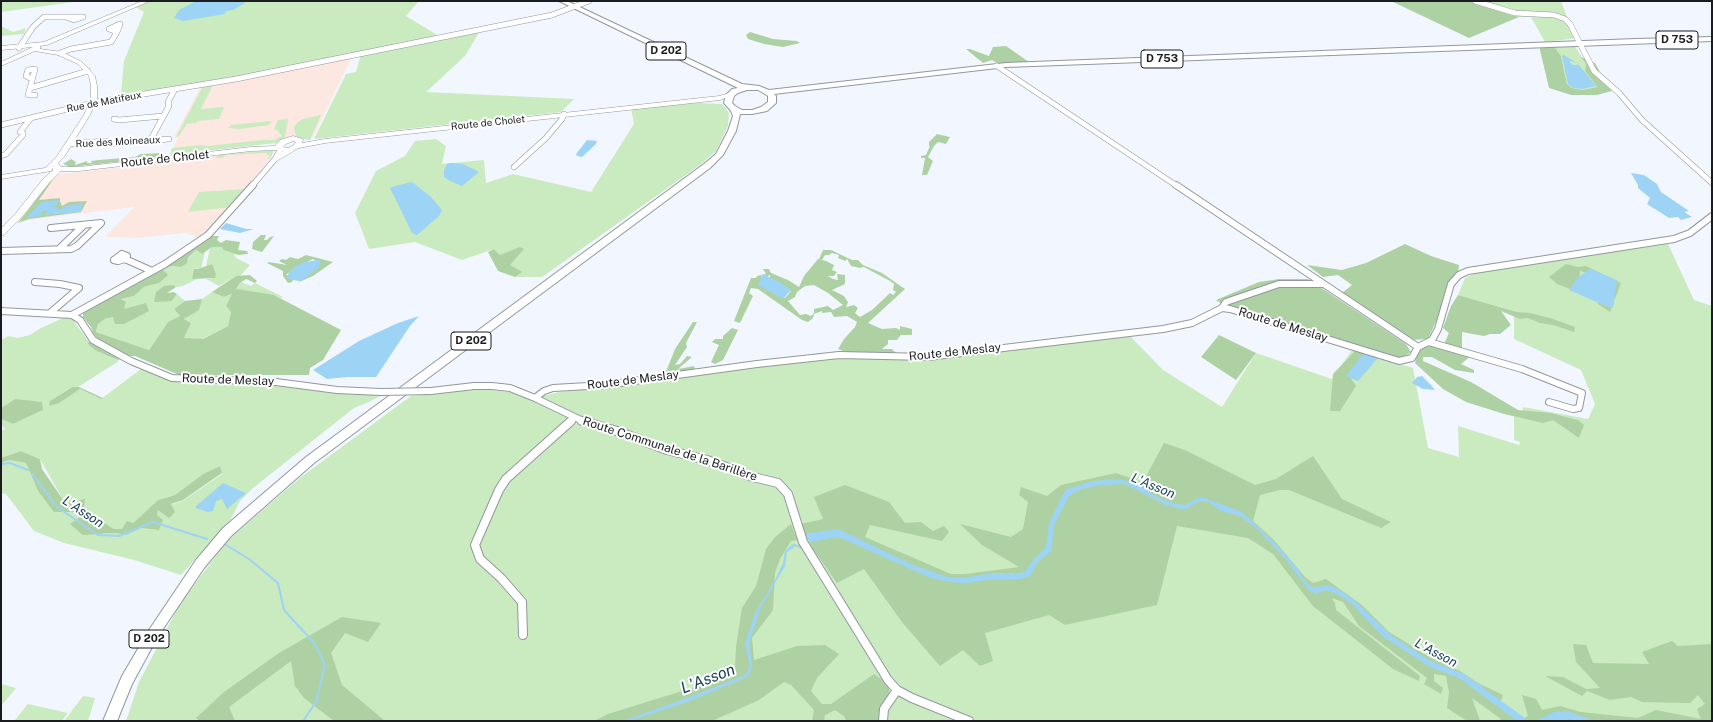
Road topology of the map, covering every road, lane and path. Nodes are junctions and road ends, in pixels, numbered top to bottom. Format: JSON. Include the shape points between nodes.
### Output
{"nodes":[{"id":1,"x":147,"y":1,"type":"edge"},
{"id":2,"x":556,"y":1,"type":"edge"},
{"id":3,"x":562,"y":1,"type":"edge"},
{"id":4,"x":589,"y":1,"type":"edge"},
{"id":5,"x":1475,"y":1,"type":"edge"},
{"id":6,"x":571,"y":7,"type":"junction"},
{"id":7,"x":66,"y":17,"type":"dead end"},
{"id":8,"x":117,"y":32,"type":"dead end"},
{"id":9,"x":1712,"y":39,"type":"edge"},
{"id":10,"x":1580,"y":43,"type":"junction"},
{"id":11,"x":20,"y":47,"type":"junction"},
{"id":12,"x":42,"y":47,"type":"junction"},
{"id":13,"x":2,"y":49,"type":"edge"},
{"id":14,"x":57,"y":52,"type":"junction"},
{"id":15,"x":25,"y":54,"type":"junction"},
{"id":16,"x":1,"y":64,"type":"edge"},
{"id":17,"x":997,"y":66,"type":"junction"},
{"id":18,"x":88,"y":71,"type":"junction"},
{"id":19,"x":32,"y":79,"type":"dead end"},
{"id":20,"x":726,"y":80,"type":"junction"},
{"id":21,"x":807,"y":87,"type":"junction"},
{"id":22,"x":30,"y":88,"type":"junction"},
{"id":23,"x":747,"y":88,"type":"junction"},
{"id":24,"x":175,"y":89,"type":"junction"},
{"id":25,"x":768,"y":92,"type":"junction"},
{"id":26,"x":732,"y":93,"type":"junction"},
{"id":27,"x":35,"y":96,"type":"dead end"},
{"id":28,"x":773,"y":99,"type":"junction"},
{"id":29,"x":685,"y":101,"type":"junction"},
{"id":30,"x":92,"y":103,"type":"junction"},
{"id":31,"x":732,"y":107,"type":"junction"},
{"id":32,"x":752,"y":112,"type":"junction"},
{"id":33,"x":564,"y":114,"type":"junction"},
{"id":34,"x":163,"y":116,"type":"junction"},
{"id":35,"x":548,"y":116,"type":"junction"},
{"id":36,"x":31,"y":118,"type":"junction"},
{"id":37,"x":114,"y":119,"type":"dead end"},
{"id":38,"x":1,"y":124,"type":"edge"},
{"id":39,"x":557,"y":126,"type":"junction"},
{"id":40,"x":732,"y":131,"type":"junction"},
{"id":41,"x":169,"y":139,"type":"dead end"},
{"id":42,"x":150,"y":141,"type":"junction"},
{"id":43,"x":68,"y":144,"type":"junction"},
{"id":44,"x":296,"y":145,"type":"junction"},
{"id":45,"x":280,"y":147,"type":"junction"},
{"id":46,"x":1,"y":156,"type":"edge"},
{"id":47,"x":275,"y":159,"type":"junction"},
{"id":48,"x":514,"y":167,"type":"dead end"},
{"id":49,"x":50,"y":172,"type":"junction"},
{"id":50,"x":1,"y":177,"type":"edge"},
{"id":51,"x":1712,"y":183,"type":"edge"},
{"id":52,"x":1712,"y":216,"type":"edge"},
{"id":53,"x":85,"y":225,"type":"junction"},
{"id":54,"x":51,"y":228,"type":"dead end"},
{"id":55,"x":1,"y":233,"type":"edge"},
{"id":56,"x":58,"y":249,"type":"junction"},
{"id":57,"x":1,"y":251,"type":"edge"},
{"id":58,"x":125,"y":259,"type":"dead end"},
{"id":59,"x":152,"y":271,"type":"junction"},
{"id":60,"x":35,"y":282,"type":"dead end"},
{"id":61,"x":1323,"y":284,"type":"junction"},
{"id":62,"x":1222,"y":308,"type":"junction"},
{"id":63,"x":1,"y":311,"type":"edge"},
{"id":64,"x":50,"y":313,"type":"junction"},
{"id":65,"x":72,"y":315,"type":"junction"},
{"id":66,"x":1429,"y":342,"type":"junction"},
{"id":67,"x":1418,"y":347,"type":"junction"},
{"id":68,"x":535,"y":398,"type":"junction"},
{"id":69,"x":1549,"y":402,"type":"dead end"},
{"id":70,"x":574,"y":418,"type":"junction"},
{"id":71,"x":523,"y":635,"type":"dead end"},
{"id":72,"x":897,"y":690,"type":"junction"},
{"id":73,"x":110,"y":721,"type":"edge"},
{"id":74,"x":883,"y":721,"type":"edge"},
{"id":75,"x":969,"y":721,"type":"edge"}],
"edges":[{"from":1,"to":12,"type":"main road"},
{"from":2,"to":6,"type":"main road","number":"D 202"},
{"from":3,"to":6,"type":"main road","number":"D 202"},
{"from":4,"to":6,"type":"street","name":"Rue de Matifeux"},
{"from":5,"to":10,"type":"street","via":[[1515,13],[1561,17],[1568,21]]},
{"from":6,"to":20,"type":"main road","number":"D 202"},
{"from":6,"to":24,"type":"street","name":"Rue de Matifeux","via":[[552,16]]},
{"from":7,"to":11,"type":"street","via":[[44,17],[33,27]]},
{"from":8,"to":14,"type":"street","via":[[111,42]]},
{"from":9,"to":10,"type":"main road","number":"D 753"},
{"from":10,"to":17,"type":"main road","number":"D 753"},
{"from":10,"to":51,"type":"street","via":[[1594,71],[1619,93],[1642,120]]},
{"from":11,"to":12,"type":"main road"},
{"from":11,"to":13,"type":"main road"},
{"from":12,"to":14,"type":"main road"},
{"from":12,"to":15,"type":"main road"},
{"from":13,"to":15,"type":"main road","via":[[24,49]]},
{"from":14,"to":18,"type":"main road","via":[[80,63]]},
{"from":15,"to":16,"type":"main road"},
{"from":17,"to":21,"type":"main road","number":"D 753"},
{"from":17,"to":61,"type":"street"},
{"from":18,"to":22,"type":"street"},
{"from":18,"to":30,"type":"main road","via":[[94,86]]},
{"from":19,"to":22,"type":"street"},
{"from":20,"to":23,"type":"main road","number":"D 202"},
{"from":20,"to":26,"type":"main road","number":"D 202"},
{"from":21,"to":25,"type":"main road","number":"D 753"},
{"from":21,"to":28,"type":"main road","number":"D 753","via":[[779,94]]},
{"from":22,"to":27,"type":"street","via":[[28,95]]},
{"from":23,"to":25,"type":"main road","via":[[759,88]]},
{"from":23,"to":26,"type":"main road"},
{"from":24,"to":30,"type":"street","name":"Rue de Matifeux"},
{"from":24,"to":34,"type":"street"},
{"from":25,"to":28,"type":"main road"},
{"from":26,"to":29,"type":"main road"},
{"from":26,"to":31,"type":"main road","via":[[728,101]]},
{"from":28,"to":32,"type":"main road","via":[[769,106]]},
{"from":29,"to":31,"type":"main road","via":[[709,101]]},
{"from":29,"to":33,"type":"main road","name":"Route de Cholet"},
{"from":30,"to":36,"type":"street","name":"Rue de Matifeux"},
{"from":30,"to":43,"type":"main road"},
{"from":31,"to":32,"type":"main road"},
{"from":31,"to":40,"type":"main road","number":"D 202","via":[[737,116]]},
{"from":32,"to":40,"type":"main road","number":"D 202"},
{"from":33,"to":35,"type":"main road","name":"Route de Cholet"},
{"from":33,"to":39,"type":"street"},
{"from":34,"to":37,"type":"street"},
{"from":34,"to":42,"type":"street"},
{"from":35,"to":39,"type":"street"},
{"from":35,"to":44,"type":"main road","name":"Route de Cholet"},
{"from":36,"to":38,"type":"street","name":"Rue de Matifeux"},
{"from":36,"to":46,"type":"street","via":[[20,132],[23,135],[6,154]]},
{"from":39,"to":48,"type":"street"},
{"from":40,"to":73,"type":"main road","number":"D 202","via":[[718,155],[707,166],[310,460],[227,532],[200,564],[153,634],[127,680]]},
{"from":41,"to":42,"type":"street","name":"Rue des Moineaux"},
{"from":42,"to":43,"type":"street","name":"Rue des Moineaux"},
{"from":43,"to":49,"type":"main road"},
{"from":44,"to":45,"type":"main road"},
{"from":44,"to":45,"type":"main road","via":[[293,138]]},
{"from":44,"to":47,"type":"street"},
{"from":45,"to":47,"type":"street"},
{"from":45,"to":49,"type":"main road","name":"Route de Cholet"},
{"from":47,"to":59,"type":"street","via":[[212,232]]},
{"from":49,"to":50,"type":"main road","name":"Route de Cholet"},
{"from":49,"to":55,"type":"main road","via":[[19,215]]},
{"from":52,"to":66,"type":"street","via":[[1690,233],[1674,239],[1468,271],[1459,275],[1451,284],[1438,329]]},
{"from":53,"to":54,"type":"street"},
{"from":53,"to":56,"type":"street"},
{"from":53,"to":56,"type":"street","via":[[101,223],[74,248]]},
{"from":56,"to":57,"type":"street"},
{"from":58,"to":59,"type":"street"},
{"from":59,"to":65,"type":"street"},
{"from":60,"to":64,"type":"street","via":[[79,288]]},
{"from":61,"to":62,"type":"street","via":[[1279,284],[1226,302]]},
{"from":61,"to":67,"type":"street"},
{"from":62,"to":67,"type":"street","name":"Route de Meslay","via":[[1399,361],[1412,358]]},
{"from":62,"to":68,"type":"street","name":"Route de Meslay","via":[[1192,323],[1164,329],[928,357],[839,355],[605,385],[553,388]]},
{"from":63,"to":64,"type":"street"},
{"from":64,"to":65,"type":"street"},
{"from":65,"to":68,"type":"street","name":"Route de Meslay","bridge":true,"via":[[80,320],[92,340],[131,361],[172,378],[276,382],[336,390],[381,392],[492,386],[510,388]]},
{"from":66,"to":67,"type":"street"},
{"from":66,"to":69,"type":"street","via":[[1522,369],[1582,392],[1579,408],[1573,409]]},
{"from":68,"to":70,"type":"street","name":"Route Communale de la Barillère"},
{"from":70,"to":71,"type":"street","via":[[506,479],[475,545],[480,559],[522,602]]},
{"from":70,"to":72,"type":"street","name":"Route Communale de la Barillère","via":[[658,447],[707,460],[753,478],[778,483],[788,494],[802,542],[888,680]]},
{"from":72,"to":74,"type":"street","via":[[884,709]]},
{"from":72,"to":75,"type":"street","name":"Route Communale de la Barillère"}]}
